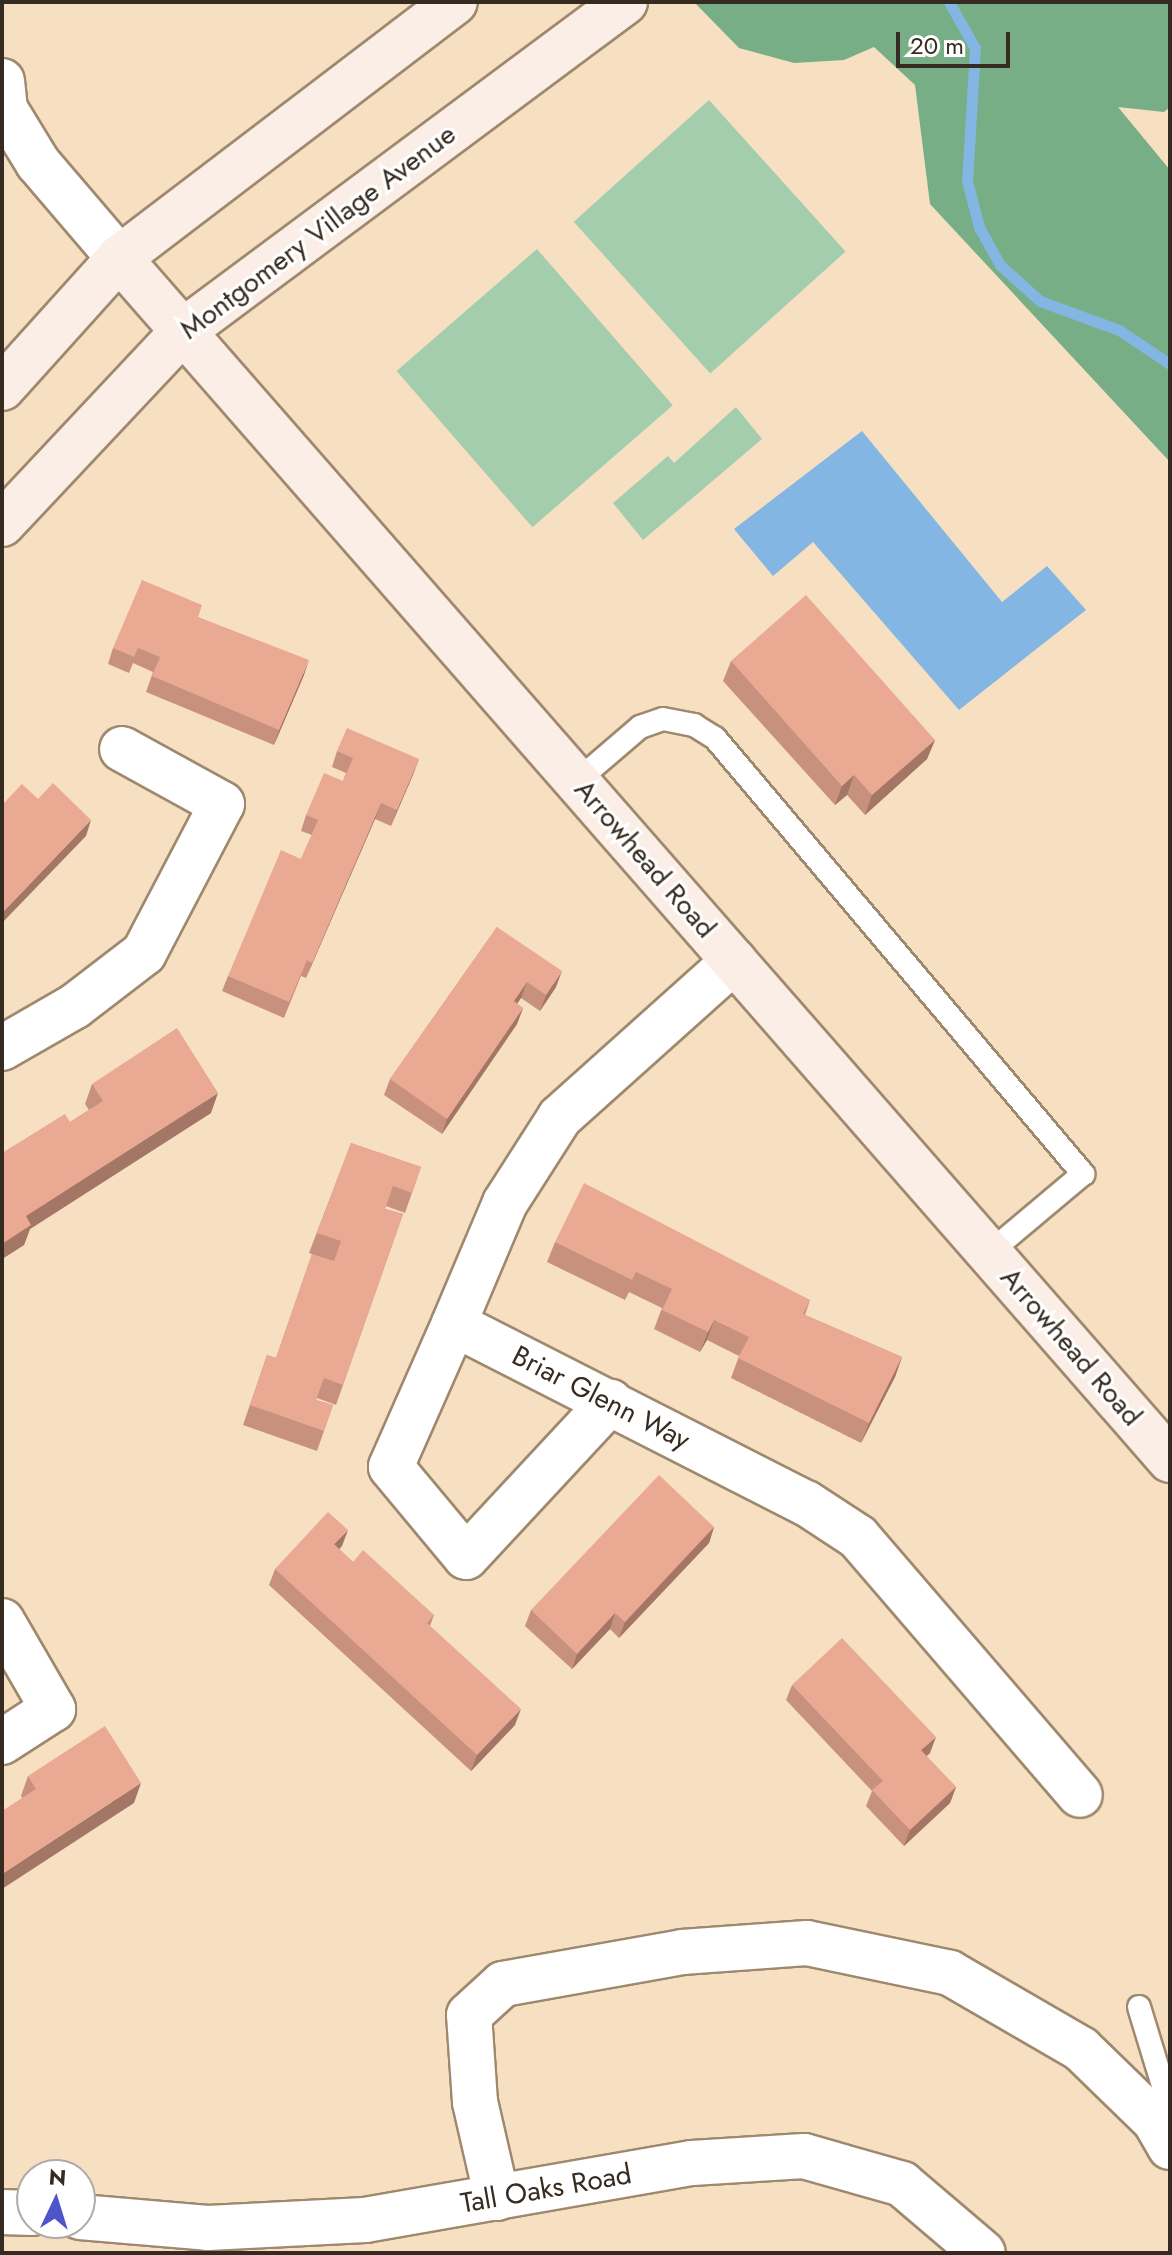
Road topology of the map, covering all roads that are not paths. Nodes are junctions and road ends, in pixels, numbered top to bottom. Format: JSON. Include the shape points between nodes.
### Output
{"nodes":[{"id":1,"x":455,"y":2,"type":"edge"},
{"id":2,"x":625,"y":2,"type":"edge"},
{"id":3,"x":2,"y":81,"type":"edge"},
{"id":4,"x":119,"y":258,"type":"junction"},
{"id":5,"x":183,"y":331,"type":"junction"},
{"id":6,"x":2,"y":388,"type":"edge"},
{"id":7,"x":2,"y":524,"type":"edge"},
{"id":8,"x":122,"y":749,"type":"dead end"},
{"id":9,"x":577,"y":781,"type":"junction"},
{"id":10,"x":734,"y":961,"type":"junction"},
{"id":11,"x":2,"y":1048,"type":"edge"},
{"id":12,"x":989,"y":1253,"type":"junction"},
{"id":13,"x":454,"y":1324,"type":"junction"},
{"id":14,"x":610,"y":1402,"type":"junction"},
{"id":15,"x":1170,"y":1460,"type":"edge"},
{"id":16,"x":2,"y":1621,"type":"edge"},
{"id":17,"x":2,"y":1742,"type":"edge"},
{"id":18,"x":1080,"y":1795,"type":"dead end"},
{"id":19,"x":1139,"y":2007,"type":"dead end"},
{"id":20,"x":1170,"y":2129,"type":"edge"},
{"id":21,"x":1170,"y":2147,"type":"edge"},
{"id":22,"x":497,"y":2198,"type":"junction"},
{"id":23,"x":96,"y":2218,"type":"edge"},
{"id":24,"x":983,"y":2253,"type":"edge"}],
"edges":[{"from":1,"to":4,"type":"street"},
{"from":2,"to":5,"type":"street","name":"Montgomery Village Avenue"},
{"from":3,"to":4,"type":"street","via":[[5,109],[38,163]]},
{"from":4,"to":5,"type":"street","name":"Arrowhead Road"},
{"from":4,"to":6,"type":"street"},
{"from":5,"to":7,"type":"street","name":"Montgomery Village Avenue"},
{"from":5,"to":9,"type":"street","name":"Arrowhead Road"},
{"from":8,"to":11,"type":"street","via":[[222,804],[144,953],[75,1006]]},
{"from":9,"to":10,"type":"street","name":"Arrowhead Road"},
{"from":9,"to":12,"type":"lane","via":[[640,727],[663,719],[694,725],[715,738],[1083,1174]]},
{"from":10,"to":12,"type":"street","name":"Arrowhead Road"},
{"from":10,"to":13,"type":"street","via":[[560,1117],[505,1203]]},
{"from":12,"to":15,"type":"street","name":"Arrowhead Road"},
{"from":13,"to":14,"type":"street","name":"Briar Glenn Way"},
{"from":13,"to":14,"type":"street","via":[[391,1467],[466,1557]]},
{"from":14,"to":18,"type":"street","name":"Briar Glenn Way","via":[[806,1503],[858,1537]]},
{"from":16,"to":17,"type":"street","via":[[53,1709]]},
{"from":19,"to":20,"type":"lane","via":[[1168,2102]]},
{"from":21,"to":22,"type":"street","via":[[1155,2121],[1081,2049],[950,1973],[807,1943],[682,1952],[503,1984],[469,2015],[475,2102]]},
{"from":22,"to":23,"type":"street","name":"Tall Oaks Road","via":[[365,2220],[208,2228]]},
{"from":22,"to":24,"type":"street","name":"Tall Oaks Road","via":[[692,2163],[804,2156],[902,2184]]}]}
